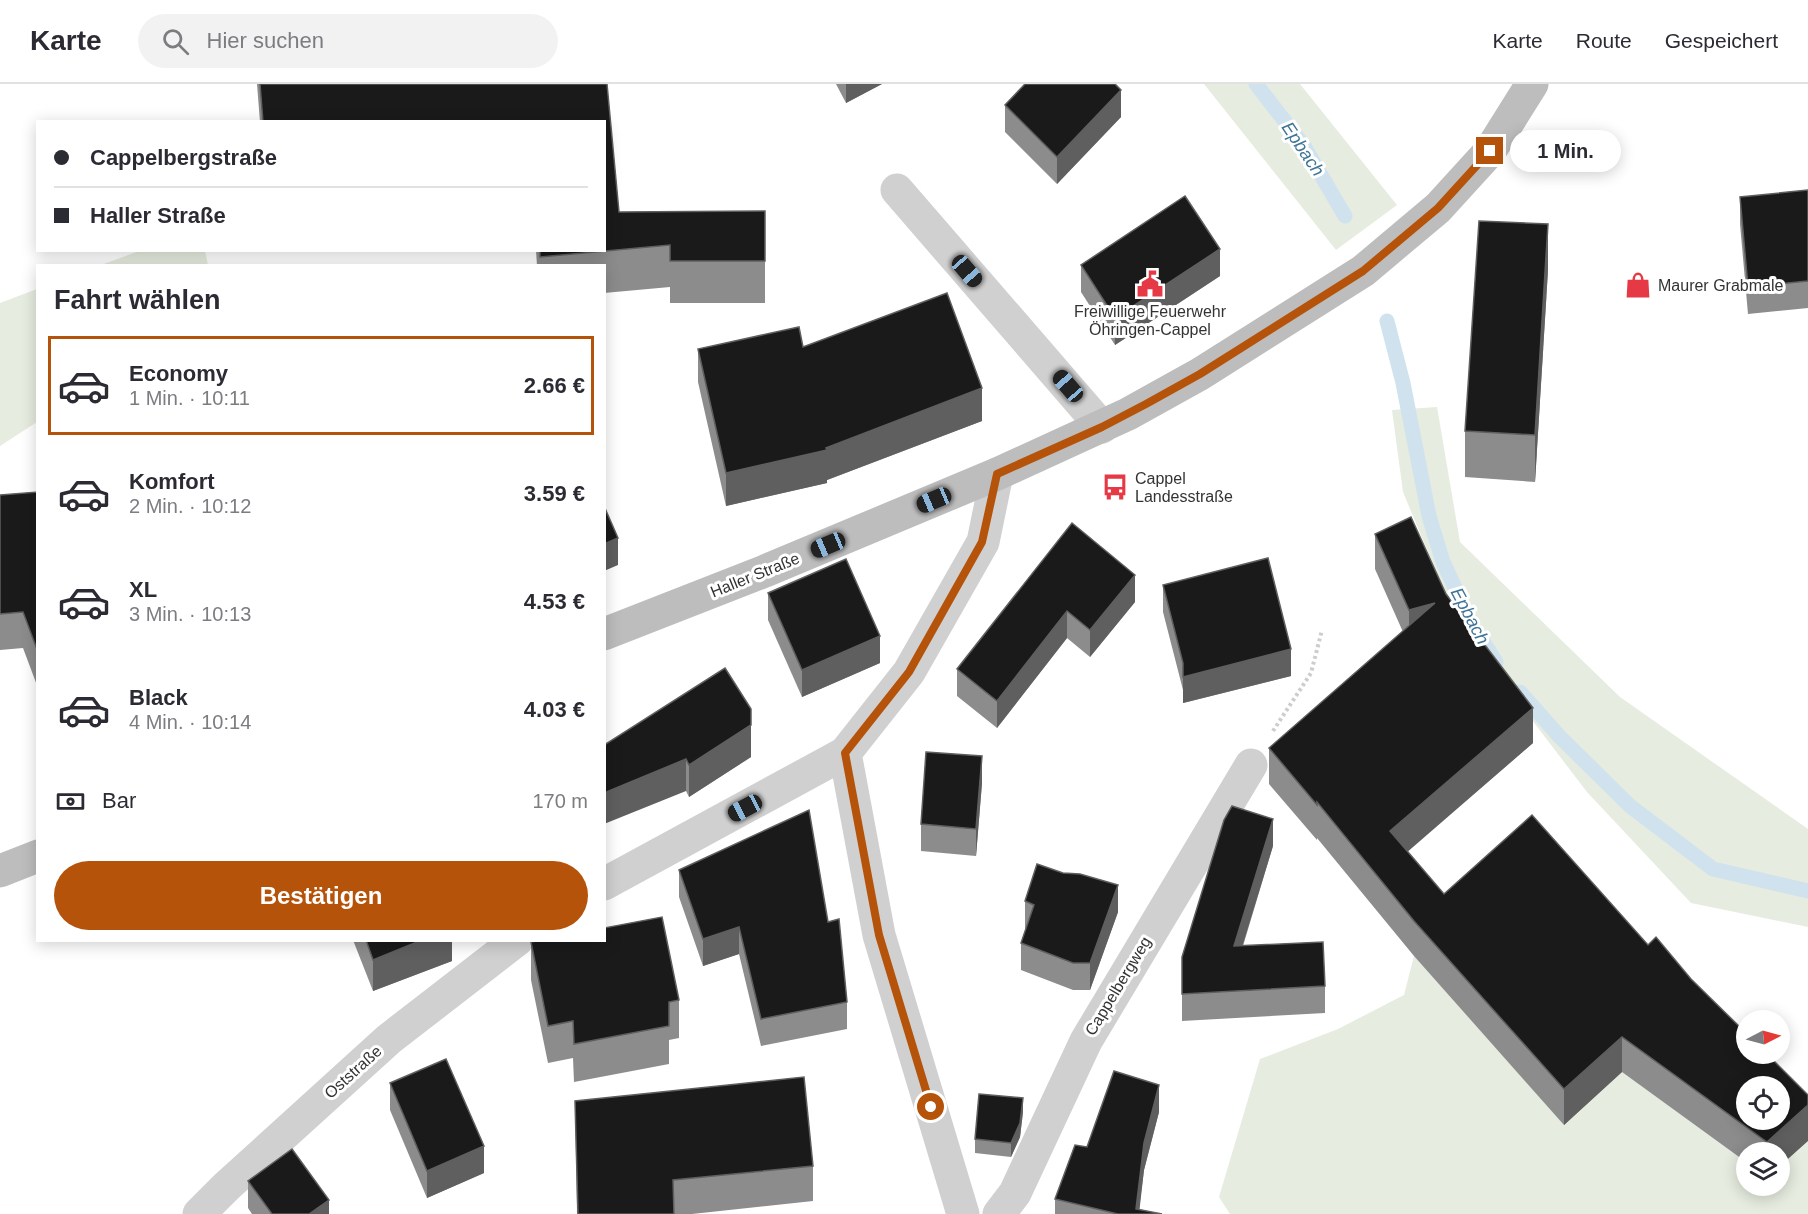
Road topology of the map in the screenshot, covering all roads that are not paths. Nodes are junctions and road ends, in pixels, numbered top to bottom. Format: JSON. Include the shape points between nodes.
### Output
{"nodes":[{"id":1,"x":1532,"y":84,"type":"edge"},
{"id":2,"x":897,"y":190,"type":"dead end"},
{"id":3,"x":1102,"y":427,"type":"junction"},
{"id":4,"x":997,"y":474,"type":"junction"},
{"id":5,"x":606,"y":633,"type":"edge"},
{"id":6,"x":845,"y":753,"type":"junction"},
{"id":7,"x":1251,"y":765,"type":"road end"},
{"id":8,"x":36,"y":857,"type":"edge"},
{"id":9,"x":0,"y":871,"type":"edge"},
{"id":10,"x":606,"y":883,"type":"edge"},
{"id":11,"x":514,"y":942,"type":"edge"},
{"id":12,"x":199,"y":1214,"type":"edge"},
{"id":13,"x":963,"y":1214,"type":"edge"},
{"id":14,"x":999,"y":1214,"type":"edge"}],
"edges":[{"from":1,"to":3,"type":"main road","name":"Haller Straße","via":[[1490,151],[1438,208],[1363,271],[1200,374]]},
{"from":2,"to":3,"type":"street"},
{"from":3,"to":4,"type":"main road","name":"Haller Straße"},
{"from":4,"to":5,"type":"main road","name":"Haller Straße"},
{"from":4,"to":6,"type":"street","via":[[982,542],[909,672]]},
{"from":6,"to":10,"type":"street"},
{"from":6,"to":13,"type":"street","via":[[879,935]]},
{"from":7,"to":14,"type":"street","name":"Cappelbergweg","via":[[1086,1041],[1015,1193]]},
{"from":8,"to":9,"type":"main road"},
{"from":11,"to":12,"type":"street","name":"Oststraße","via":[[389,1040]]}]}
